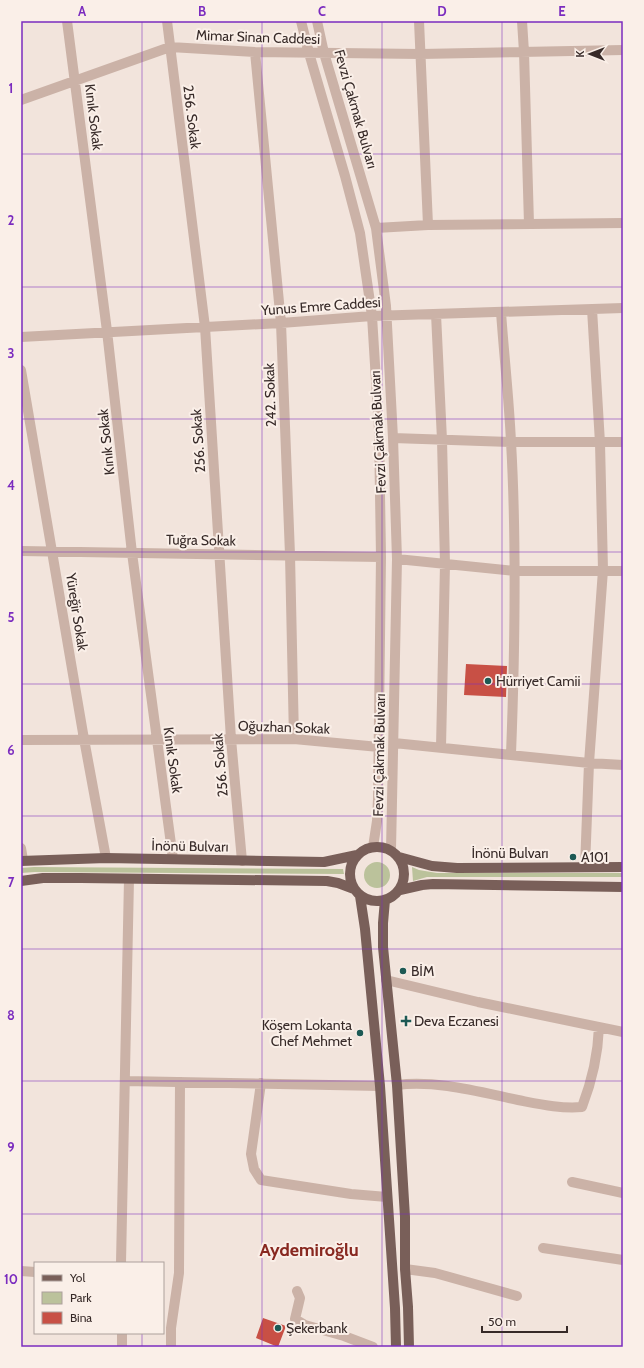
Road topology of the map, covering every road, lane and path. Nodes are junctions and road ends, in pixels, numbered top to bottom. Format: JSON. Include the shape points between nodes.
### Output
{"nodes":[{"id":1,"x":67,"y":21,"type":"edge"},
{"id":2,"x":167,"y":21,"type":"edge"},
{"id":3,"x":301,"y":21,"type":"edge"},
{"id":4,"x":318,"y":21,"type":"edge"},
{"id":5,"x":420,"y":21,"type":"edge"},
{"id":6,"x":522,"y":21,"type":"edge"},
{"id":7,"x":170,"y":47,"type":"junction"},
{"id":8,"x":623,"y":50,"type":"edge"},
{"id":9,"x":255,"y":52,"type":"junction"},
{"id":10,"x":524,"y":52,"type":"junction"},
{"id":11,"x":309,"y":53,"type":"junction"},
{"id":12,"x":324,"y":53,"type":"junction"},
{"id":13,"x":422,"y":54,"type":"junction"},
{"id":14,"x":76,"y":80,"type":"junction"},
{"id":15,"x":21,"y":100,"type":"edge"},
{"id":16,"x":623,"y":223,"type":"edge"},
{"id":17,"x":529,"y":224,"type":"junction"},
{"id":18,"x":428,"y":225,"type":"junction"},
{"id":19,"x":376,"y":228,"type":"junction"},
{"id":20,"x":623,"y":308,"type":"edge"},
{"id":21,"x":592,"y":309,"type":"junction"},
{"id":22,"x":501,"y":312,"type":"junction"},
{"id":23,"x":436,"y":314,"type":"junction"},
{"id":24,"x":372,"y":316,"type":"junction"},
{"id":25,"x":387,"y":316,"type":"junction"},
{"id":26,"x":281,"y":323,"type":"junction"},
{"id":27,"x":205,"y":327,"type":"junction"},
{"id":28,"x":107,"y":332,"type":"junction"},
{"id":29,"x":21,"y":337,"type":"edge"},
{"id":30,"x":21,"y":370,"type":"edge"},
{"id":31,"x":393,"y":438,"type":"junction"},
{"id":32,"x":442,"y":440,"type":"junction"},
{"id":33,"x":511,"y":442,"type":"junction"},
{"id":34,"x":623,"y":442,"type":"edge"},
{"id":35,"x":600,"y":443,"type":"junction"},
{"id":36,"x":21,"y":551,"type":"edge"},
{"id":37,"x":53,"y":552,"type":"junction"},
{"id":38,"x":132,"y":553,"type":"junction"},
{"id":39,"x":219,"y":554,"type":"junction"},
{"id":40,"x":290,"y":555,"type":"junction"},
{"id":41,"x":381,"y":557,"type":"junction"},
{"id":42,"x":397,"y":560,"type":"junction"},
{"id":43,"x":445,"y":564,"type":"junction"},
{"id":44,"x":602,"y":570,"type":"junction"},
{"id":45,"x":515,"y":571,"type":"junction"},
{"id":46,"x":623,"y":571,"type":"edge"},
{"id":47,"x":84,"y":739,"type":"junction"},
{"id":48,"x":156,"y":739,"type":"junction"},
{"id":49,"x":231,"y":739,"type":"junction"},
{"id":50,"x":294,"y":739,"type":"junction"},
{"id":51,"x":21,"y":740,"type":"edge"},
{"id":52,"x":394,"y":743,"type":"junction"},
{"id":53,"x":379,"y":747,"type":"junction"},
{"id":54,"x":441,"y":747,"type":"junction"},
{"id":55,"x":511,"y":754,"type":"junction"},
{"id":56,"x":589,"y":763,"type":"junction"},
{"id":57,"x":623,"y":765,"type":"edge"},
{"id":58,"x":373,"y":847,"type":"junction"},
{"id":59,"x":21,"y":848,"type":"edge"},
{"id":60,"x":395,"y":853,"type":"junction"},
{"id":61,"x":357,"y":855,"type":"junction"},
{"id":62,"x":106,"y":858,"type":"junction"},
{"id":63,"x":173,"y":860,"type":"junction"},
{"id":64,"x":22,"y":861,"type":"edge"},
{"id":65,"x":242,"y":861,"type":"junction"},
{"id":66,"x":585,"y":867,"type":"junction"},
{"id":67,"x":623,"y":867,"type":"edge"},
{"id":68,"x":129,"y":879,"type":"junction"},
{"id":69,"x":21,"y":881,"type":"edge"},
{"id":70,"x":623,"y":887,"type":"edge"},
{"id":71,"x":400,"y":890,"type":"junction"},
{"id":72,"x":357,"y":892,"type":"junction"},
{"id":73,"x":386,"y":900,"type":"junction"},
{"id":74,"x":386,"y":980,"type":"junction"},
{"id":75,"x":598,"y":1027,"type":"junction"},
{"id":76,"x":623,"y":1032,"type":"edge"},
{"id":77,"x":125,"y":1081,"type":"junction"},
{"id":78,"x":180,"y":1082,"type":"junction"},
{"id":79,"x":261,"y":1084,"type":"junction"},
{"id":80,"x":397,"y":1084,"type":"junction"},
{"id":81,"x":380,"y":1086,"type":"junction"},
{"id":82,"x":572,"y":1182,"type":"dead end"},
{"id":83,"x":623,"y":1193,"type":"edge"},
{"id":84,"x":387,"y":1196,"type":"junction"},
{"id":85,"x":543,"y":1248,"type":"dead end"},
{"id":86,"x":623,"y":1260,"type":"edge"},
{"id":87,"x":121,"y":1262,"type":"edge"},
{"id":88,"x":405,"y":1269,"type":"junction"},
{"id":89,"x":21,"y":1271,"type":"edge"},
{"id":90,"x":34,"y":1272,"type":"edge"},
{"id":91,"x":297,"y":1291,"type":"dead end"},
{"id":92,"x":517,"y":1296,"type":"dead end"},
{"id":93,"x":122,"y":1334,"type":"edge"},
{"id":94,"x":122,"y":1347,"type":"edge"},
{"id":95,"x":171,"y":1347,"type":"edge"},
{"id":96,"x":373,"y":1347,"type":"edge"},
{"id":97,"x":396,"y":1347,"type":"edge"},
{"id":98,"x":409,"y":1347,"type":"edge"}],
"edges":[{"from":1,"to":14,"type":"street","name":"Kınık Sokak"},
{"from":2,"to":7,"type":"street","name":"256. Sokak"},
{"from":3,"to":11,"type":"street","name":"Fevzi Çakmak Bulvarı"},
{"from":4,"to":12,"type":"street","name":"Fevzi Çakmak Bulvarı"},
{"from":5,"to":13,"type":"street"},
{"from":6,"to":10,"type":"street"},
{"from":7,"to":9,"type":"street","name":"Mimar Sinan Caddesi"},
{"from":7,"to":14,"type":"street","name":"Mimar Sinan Caddesi"},
{"from":7,"to":27,"type":"street","name":"256. Sokak"},
{"from":8,"to":10,"type":"street","name":"Mimar Sinan Caddesi"},
{"from":9,"to":11,"type":"street","name":"Mimar Sinan Caddesi"},
{"from":9,"to":26,"type":"street","name":"242. Sokak"},
{"from":10,"to":13,"type":"street","name":"Mimar Sinan Caddesi"},
{"from":10,"to":17,"type":"street"},
{"from":11,"to":12,"type":"street","name":"Mimar Sinan Caddesi"},
{"from":11,"to":24,"type":"street","name":"Fevzi Çakmak Bulvarı","via":[[346,176],[360,233]]},
{"from":12,"to":13,"type":"street","name":"Mimar Sinan Caddesi"},
{"from":12,"to":19,"type":"street","name":"Fevzi Çakmak Bulvarı"},
{"from":13,"to":18,"type":"street"},
{"from":14,"to":15,"type":"street","name":"Mimar Sinan Caddesi"},
{"from":14,"to":28,"type":"street","name":"Kınık Sokak"},
{"from":16,"to":17,"type":"street"},
{"from":17,"to":18,"type":"street"},
{"from":18,"to":19,"type":"street"},
{"from":19,"to":25,"type":"street","name":"Fevzi Çakmak Bulvarı"},
{"from":20,"to":21,"type":"street","name":"Yunus Emre Caddesi"},
{"from":21,"to":22,"type":"street","name":"Yunus Emre Caddesi"},
{"from":21,"to":35,"type":"street"},
{"from":22,"to":23,"type":"street","name":"Yunus Emre Caddesi"},
{"from":22,"to":33,"type":"street"},
{"from":23,"to":25,"type":"street","name":"Yunus Emre Caddesi"},
{"from":23,"to":32,"type":"street"},
{"from":24,"to":25,"type":"street","name":"Yunus Emre Caddesi"},
{"from":24,"to":26,"type":"street","name":"Yunus Emre Caddesi"},
{"from":24,"to":41,"type":"street","name":"Fevzi Çakmak Bulvarı","via":[[379,430]]},
{"from":25,"to":31,"type":"street","name":"Fevzi Çakmak Bulvarı"},
{"from":26,"to":27,"type":"street","name":"Yunus Emre Caddesi"},
{"from":26,"to":40,"type":"street","name":"242. Sokak"},
{"from":27,"to":28,"type":"street","name":"Yunus Emre Caddesi"},
{"from":27,"to":39,"type":"street","name":"256. Sokak"},
{"from":28,"to":29,"type":"street","name":"Yunus Emre Caddesi"},
{"from":28,"to":38,"type":"street","name":"Kınık Sokak"},
{"from":30,"to":37,"type":"street","name":"Yüreğir Sokak"},
{"from":31,"to":32,"type":"street"},
{"from":31,"to":42,"type":"street","name":"Fevzi Çakmak Bulvarı"},
{"from":32,"to":33,"type":"street"},
{"from":32,"to":43,"type":"street"},
{"from":33,"to":35,"type":"street"},
{"from":33,"to":45,"type":"street"},
{"from":34,"to":35,"type":"street"},
{"from":35,"to":44,"type":"street"},
{"from":36,"to":37,"type":"street","name":"Tuğra Sokak"},
{"from":37,"to":38,"type":"street","name":"Tuğra Sokak"},
{"from":37,"to":47,"type":"street","name":"Yüreğir Sokak"},
{"from":38,"to":39,"type":"street","name":"Tuğra Sokak"},
{"from":38,"to":48,"type":"street","name":"Kınık Sokak"},
{"from":39,"to":40,"type":"street","name":"Tuğra Sokak"},
{"from":39,"to":49,"type":"street","name":"256. Sokak"},
{"from":40,"to":41,"type":"street","name":"Tuğra Sokak"},
{"from":40,"to":50,"type":"street","name":"242. Sokak"},
{"from":41,"to":53,"type":"street","name":"Fevzi Çakmak Bulvarı"},
{"from":42,"to":43,"type":"street"},
{"from":42,"to":52,"type":"street","name":"Fevzi Çakmak Bulvarı"},
{"from":43,"to":45,"type":"street"},
{"from":43,"to":54,"type":"street"},
{"from":44,"to":45,"type":"street"},
{"from":44,"to":46,"type":"street"},
{"from":44,"to":56,"type":"street"},
{"from":45,"to":55,"type":"street"},
{"from":47,"to":48,"type":"street","name":"Oğuzhan Sokak"},
{"from":47,"to":51,"type":"street","name":"Oğuzhan Sokak"},
{"from":47,"to":62,"type":"street","name":"Yüreğir Sokak"},
{"from":48,"to":49,"type":"street","name":"Oğuzhan Sokak"},
{"from":48,"to":63,"type":"street","name":"Kınık Sokak"},
{"from":49,"to":50,"type":"street","name":"Oğuzhan Sokak"},
{"from":49,"to":65,"type":"street","name":"256. Sokak"},
{"from":50,"to":53,"type":"street","name":"Oğuzhan Sokak"},
{"from":52,"to":54,"type":"street"},
{"from":52,"to":60,"type":"street","name":"Fevzi Çakmak Bulvarı"},
{"from":53,"to":58,"type":"street","name":"Fevzi Çakmak Bulvarı","via":[[378,814]]},
{"from":54,"to":55,"type":"street"},
{"from":55,"to":56,"type":"street"},
{"from":56,"to":57,"type":"street"},
{"from":56,"to":66,"type":"street"},
{"from":58,"to":60,"type":"main road","via":[[382,847]]},
{"from":58,"to":61,"type":"main road"},
{"from":59,"to":64,"type":"street"},
{"from":60,"to":66,"type":"main road","name":"İnönü Bulvarı","via":[[432,866],[457,868]]},
{"from":60,"to":71,"type":"main road","via":[[403,863],[405,873]]},
{"from":61,"to":65,"type":"main road","name":"İnönü Bulvarı","via":[[324,862]]},
{"from":61,"to":72,"type":"main road","via":[[350,872],[351,881]]},
{"from":62,"to":63,"type":"main road","name":"İnönü Bulvarı"},
{"from":62,"to":64,"type":"main road","name":"İnönü Bulvarı"},
{"from":63,"to":65,"type":"main road","name":"İnönü Bulvarı"},
{"from":66,"to":67,"type":"main road","name":"İnönü Bulvarı"},
{"from":68,"to":69,"type":"main road","via":[[43,878]]},
{"from":68,"to":72,"type":"main road","via":[[327,881]]},
{"from":68,"to":77,"type":"street"},
{"from":70,"to":71,"type":"main road","via":[[422,884]]},
{"from":71,"to":73,"type":"main road"},
{"from":72,"to":73,"type":"main road","via":[[372,901]]},
{"from":72,"to":81,"type":"main road","via":[[364,923]]},
{"from":73,"to":74,"type":"main road","via":[[383,934]]},
{"from":74,"to":75,"type":"street"},
{"from":74,"to":80,"type":"main road"},
{"from":75,"to":76,"type":"street"},
{"from":75,"to":80,"type":"street","via":[[598,1047],[582,1107],[542,1105],[456,1087]]},
{"from":77,"to":78,"type":"street"},
{"from":77,"to":87,"type":"street"},
{"from":78,"to":79,"type":"street"},
{"from":78,"to":95,"type":"street","via":[[179,1273],[171,1328]]},
{"from":79,"to":81,"type":"street"},
{"from":79,"to":84,"type":"street","via":[[251,1154],[254,1169],[261,1180],[351,1194]]},
{"from":80,"to":88,"type":"main road","via":[[405,1217]]},
{"from":81,"to":84,"type":"main road"},
{"from":82,"to":83,"type":"street"},
{"from":84,"to":97,"type":"main road"},
{"from":85,"to":86,"type":"street"},
{"from":88,"to":92,"type":"street","via":[[435,1273]]},
{"from":88,"to":98,"type":"main road"},
{"from":89,"to":90,"type":"street"},
{"from":91,"to":96,"type":"street","via":[[300,1298],[295,1319]]},
{"from":93,"to":94,"type":"street"}]}
